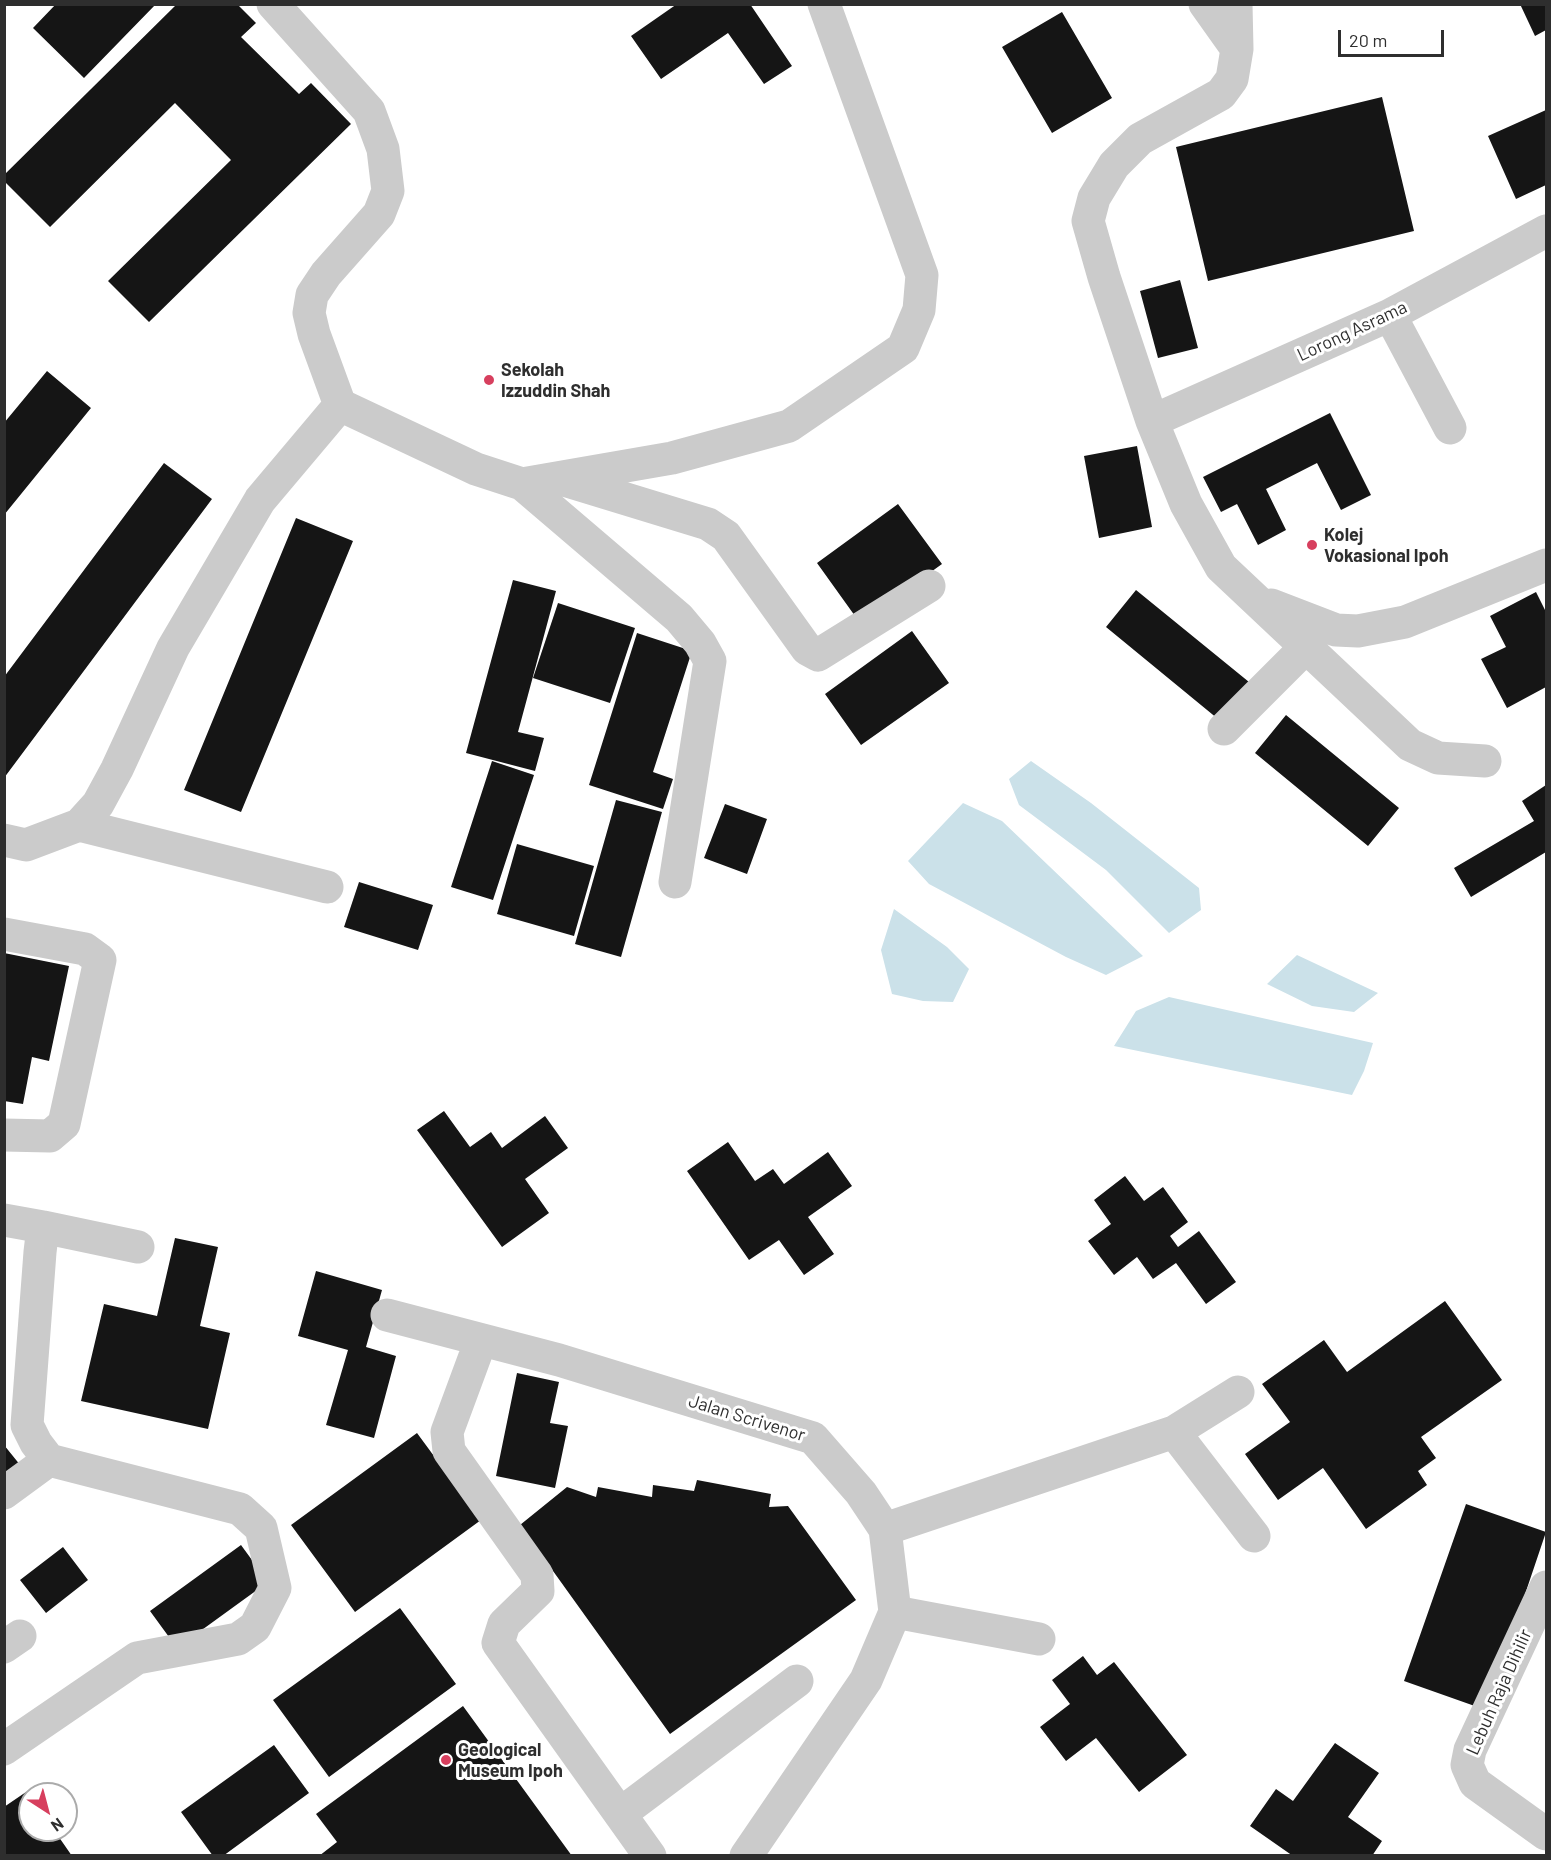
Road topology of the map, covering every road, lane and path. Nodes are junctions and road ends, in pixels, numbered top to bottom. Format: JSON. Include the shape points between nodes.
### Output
{"nodes":[{"id":1,"x":273,"y":4,"type":"edge"},
{"id":2,"x":824,"y":4,"type":"edge"},
{"id":3,"x":1205,"y":4,"type":"edge"},
{"id":4,"x":1236,"y":4,"type":"edge"},
{"id":5,"x":1237,"y":49,"type":"junction"},
{"id":6,"x":1546,"y":231,"type":"edge"},
{"id":7,"x":1390,"y":315,"type":"junction"},
{"id":8,"x":340,"y":405,"type":"junction"},
{"id":9,"x":1152,"y":421,"type":"junction"},
{"id":10,"x":1450,"y":428,"type":"dead end"},
{"id":11,"x":558,"y":478,"type":"junction"},
{"id":12,"x":522,"y":484,"type":"junction"},
{"id":13,"x":1546,"y":565,"type":"edge"},
{"id":14,"x":929,"y":586,"type":"dead end"},
{"id":15,"x":1255,"y":599,"type":"junction"},
{"id":16,"x":1306,"y":647,"type":"junction"},
{"id":17,"x":1224,"y":729,"type":"dead end"},
{"id":18,"x":1485,"y":761,"type":"dead end"},
{"id":19,"x":79,"y":825,"type":"junction"},
{"id":20,"x":4,"y":840,"type":"edge"},
{"id":21,"x":675,"y":882,"type":"dead end"},
{"id":22,"x":327,"y":887,"type":"dead end"},
{"id":23,"x":4,"y":934,"type":"edge"},
{"id":24,"x":4,"y":1135,"type":"edge"},
{"id":25,"x":4,"y":1220,"type":"edge"},
{"id":26,"x":43,"y":1227,"type":"junction"},
{"id":27,"x":138,"y":1247,"type":"dead end"},
{"id":28,"x":387,"y":1315,"type":"dead end"},
{"id":29,"x":481,"y":1340,"type":"junction"},
{"id":30,"x":1238,"y":1392,"type":"dead end"},
{"id":31,"x":1174,"y":1432,"type":"junction"},
{"id":32,"x":49,"y":1460,"type":"junction"},
{"id":33,"x":4,"y":1493,"type":"edge"},
{"id":34,"x":885,"y":1529,"type":"junction"},
{"id":35,"x":1254,"y":1536,"type":"dead end"},
{"id":36,"x":1546,"y":1587,"type":"edge"},
{"id":37,"x":895,"y":1612,"type":"junction"},
{"id":38,"x":1039,"y":1639,"type":"dead end"},
{"id":39,"x":797,"y":1681,"type":"dead end"},
{"id":40,"x":4,"y":1749,"type":"edge"},
{"id":41,"x":620,"y":1814,"type":"junction"},
{"id":42,"x":1546,"y":1834,"type":"edge"},
{"id":43,"x":650,"y":1856,"type":"edge"},
{"id":44,"x":746,"y":1856,"type":"edge"}],
"edges":[{"from":1,"to":8,"type":"street","via":[[369,111],[383,149],[388,190],[379,214],[312,295],[309,313],[314,334]]},
{"from":2,"to":11,"type":"street","via":[[922,275],[919,310],[903,348],[789,426],[672,459]]},
{"from":3,"to":5,"type":"street"},
{"from":4,"to":5,"type":"street"},
{"from":5,"to":9,"type":"street","via":[[1232,79],[1221,94],[1140,139],[1114,165],[1094,198],[1088,221]]},
{"from":6,"to":7,"type":"street","name":"Lorong Asrama"},
{"from":7,"to":9,"type":"street","name":"Lorong Asrama"},
{"from":7,"to":10,"type":"street"},
{"from":8,"to":12,"type":"street","via":[[476,469]]},
{"from":8,"to":19,"type":"street","via":[[260,500],[173,648],[98,804]]},
{"from":9,"to":15,"type":"street","via":[[1186,504],[1221,567]]},
{"from":11,"to":12,"type":"street"},
{"from":11,"to":14,"type":"street","via":[[708,524],[726,536],[807,649],[818,655]]},
{"from":12,"to":21,"type":"street","via":[[679,618],[710,661]]},
{"from":13,"to":15,"type":"street","via":[[1405,622],[1358,631],[1336,630]]},
{"from":15,"to":16,"type":"street"},
{"from":16,"to":17,"type":"street"},
{"from":16,"to":18,"type":"street","via":[[1410,745],[1438,758]]},
{"from":19,"to":20,"type":"street","via":[[26,844]]},
{"from":19,"to":22,"type":"street"},
{"from":23,"to":24,"type":"street","via":[[85,949],[100,960],[64,1124],[50,1136]]},
{"from":25,"to":26,"type":"street"},
{"from":26,"to":27,"type":"street"},
{"from":26,"to":32,"type":"street","via":[[27,1425]]},
{"from":28,"to":29,"type":"street","name":"Jalan Scrivenor"},
{"from":29,"to":34,"type":"street","name":"Jalan Scrivenor","via":[[813,1438],[861,1492]]},
{"from":29,"to":41,"type":"street","via":[[447,1432],[449,1451],[537,1575],[538,1591],[504,1624],[498,1643]]},
{"from":30,"to":31,"type":"street"},
{"from":31,"to":34,"type":"street"},
{"from":31,"to":35,"type":"street"},
{"from":32,"to":33,"type":"street"},
{"from":32,"to":40,"type":"street","via":[[240,1509],[261,1528],[275,1588],[255,1627],[238,1639],[137,1658]]},
{"from":34,"to":37,"type":"street","name":"Jalan Scrivenor"},
{"from":36,"to":42,"type":"street","name":"Lebuh Raja Dihilir","via":[[1470,1750],[1467,1765],[1475,1783]]},
{"from":37,"to":38,"type":"street"},
{"from":37,"to":44,"type":"street","name":"Jalan Scrivenor","via":[[866,1680]]},
{"from":39,"to":41,"type":"street"},
{"from":41,"to":43,"type":"street"}]}
